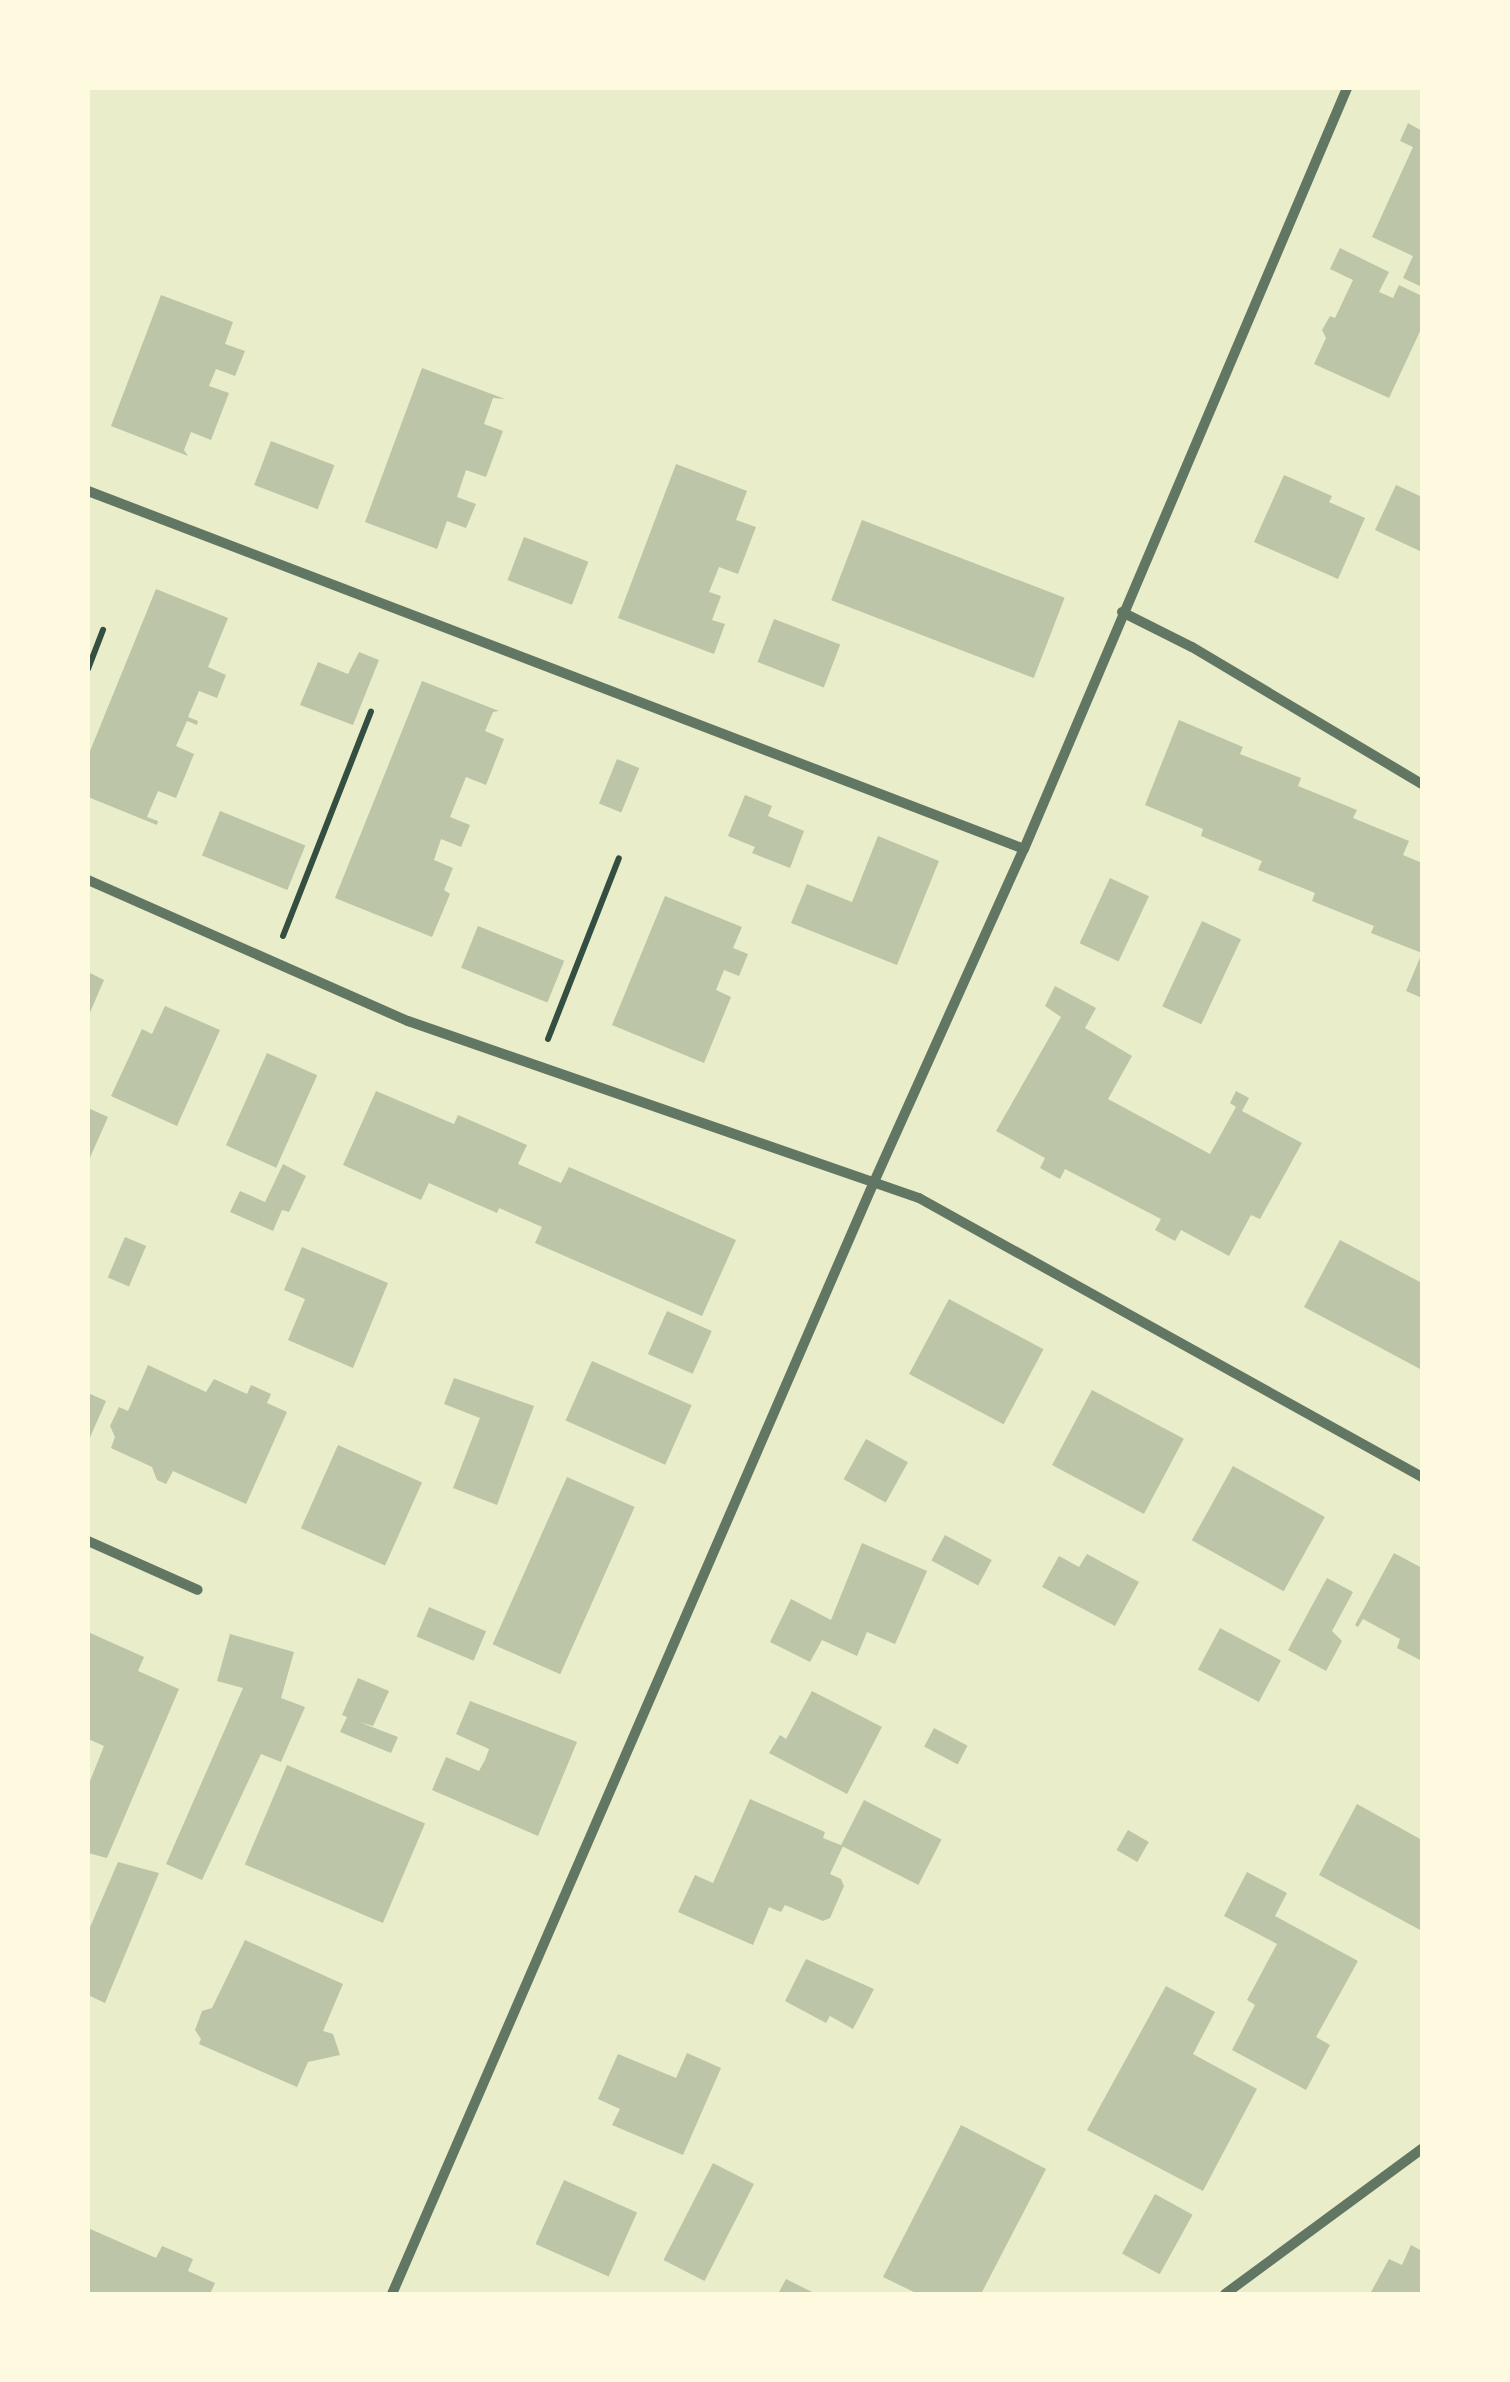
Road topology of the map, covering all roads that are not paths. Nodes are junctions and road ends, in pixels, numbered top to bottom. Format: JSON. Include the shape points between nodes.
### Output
{"nodes":[{"id":1,"x":1347,"y":88,"type":"edge"},
{"id":2,"x":88,"y":491,"type":"edge"},
{"id":3,"x":1122,"y":612,"type":"junction"},
{"id":4,"x":1422,"y":784,"type":"edge"},
{"id":5,"x":1024,"y":849,"type":"junction"},
{"id":6,"x":88,"y":880,"type":"edge"},
{"id":7,"x":874,"y":1182,"type":"junction"},
{"id":8,"x":1422,"y":1476,"type":"edge"},
{"id":9,"x":88,"y":1541,"type":"edge"},
{"id":10,"x":198,"y":1590,"type":"dead end"},
{"id":11,"x":1422,"y":2149,"type":"edge"},
{"id":12,"x":392,"y":2294,"type":"edge"},
{"id":13,"x":1225,"y":2294,"type":"edge"}],
"edges":[{"from":1,"to":3,"type":"street"},
{"from":2,"to":5,"type":"street"},
{"from":3,"to":4,"type":"street"},
{"from":3,"to":5,"type":"street"},
{"from":5,"to":7,"type":"street"},
{"from":6,"to":7,"type":"street","via":[[271,964],[536,1068]]},
{"from":7,"to":8,"type":"street","via":[[919,1198]]},
{"from":7,"to":12,"type":"street"},
{"from":9,"to":10,"type":"street"},
{"from":11,"to":13,"type":"street"}]}
